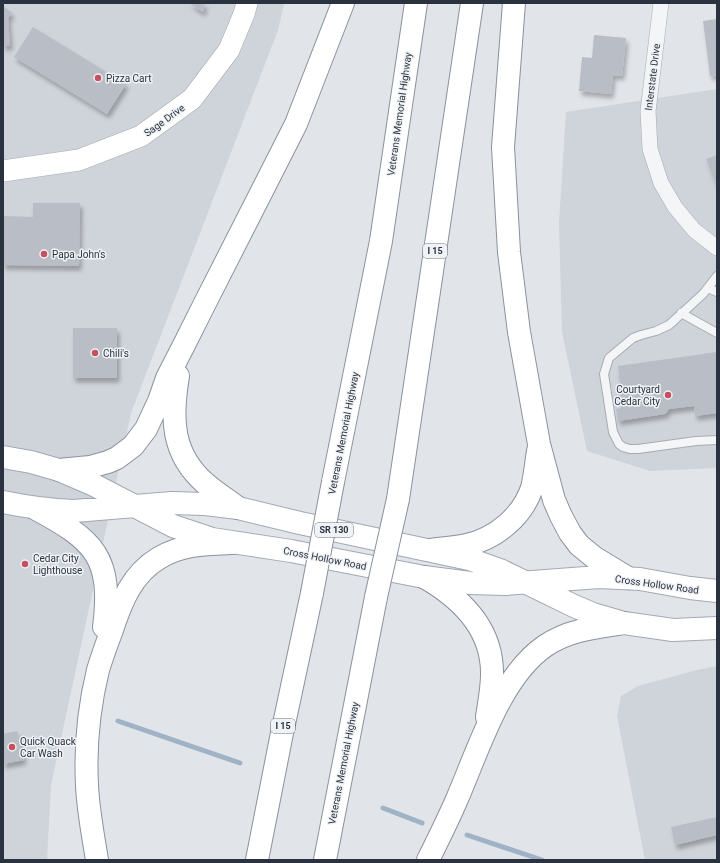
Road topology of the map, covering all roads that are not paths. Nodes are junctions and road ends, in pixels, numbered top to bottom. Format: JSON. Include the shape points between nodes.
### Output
{"nodes":[{"id":1,"x":247,"y":3,"type":"edge"},
{"id":2,"x":343,"y":3,"type":"edge"},
{"id":3,"x":416,"y":3,"type":"edge"},
{"id":4,"x":472,"y":3,"type":"edge"},
{"id":5,"x":514,"y":3,"type":"edge"},
{"id":6,"x":661,"y":3,"type":"edge"},
{"id":7,"x":3,"y":171,"type":"edge"},
{"id":8,"x":717,"y":248,"type":"edge"},
{"id":9,"x":717,"y":276,"type":"edge"},
{"id":10,"x":708,"y":288,"type":"junction"},
{"id":11,"x":717,"y":292,"type":"edge"},
{"id":12,"x":682,"y":313,"type":"junction"},
{"id":13,"x":717,"y":333,"type":"edge"},
{"id":14,"x":184,"y":346,"type":"junction"},
{"id":15,"x":717,"y":440,"type":"edge"},
{"id":16,"x":539,"y":444,"type":"junction"},
{"id":17,"x":3,"y":457,"type":"edge"},
{"id":18,"x":59,"y":470,"type":"junction"},
{"id":19,"x":3,"y":502,"type":"edge"},
{"id":20,"x":132,"y":505,"type":"junction"},
{"id":21,"x":238,"y":508,"type":"junction"},
{"id":22,"x":36,"y":509,"type":"junction"},
{"id":23,"x":232,"y":543,"type":"junction"},
{"id":24,"x":430,"y":550,"type":"junction"},
{"id":25,"x":424,"y":577,"type":"junction"},
{"id":26,"x":628,"y":578,"type":"junction"},
{"id":27,"x":526,"y":582,"type":"junction"},
{"id":28,"x":717,"y":591,"type":"edge"},
{"id":29,"x":624,"y":623,"type":"junction"},
{"id":30,"x":717,"y":628,"type":"edge"},
{"id":31,"x":99,"y":669,"type":"junction"},
{"id":32,"x":486,"y":728,"type":"junction"},
{"id":33,"x":97,"y":860,"type":"edge"},
{"id":34,"x":257,"y":860,"type":"edge"},
{"id":35,"x":324,"y":860,"type":"edge"},
{"id":36,"x":428,"y":860,"type":"edge"}],
"edges":[{"from":1,"to":7,"type":"main road","name":"Sage Drive","via":[[229,50],[192,99],[141,136],[78,160]]},
{"from":2,"to":14,"type":"main road","via":[[296,124]]},
{"from":3,"to":34,"type":"main road","name":"Veterans Memorial Highway","number":"I 15","bridge":true,"via":[[381,241]]},
{"from":4,"to":35,"type":"main road","name":"Veterans Memorial Highway","number":"I 15","bridge":true,"via":[[398,499],[376,596]]},
{"from":5,"to":16,"type":"main road","via":[[503,147],[509,252],[518,332]]},
{"from":6,"to":8,"type":"street","name":"Interstate Drive","via":[[648,111],[650,149],[661,183],[675,208],[694,230]]},
{"from":9,"to":10,"type":"lane"},
{"from":10,"to":11,"type":"lane"},
{"from":10,"to":12,"type":"lane"},
{"from":12,"to":13,"type":"lane"},
{"from":12,"to":15,"type":"lane","via":[[669,325],[633,338],[609,358],[604,374],[613,432],[620,444],[630,449]]},
{"from":14,"to":18,"type":"main road","via":[[167,378],[153,416],[133,446],[117,458],[99,465]]},
{"from":14,"to":21,"type":"main road","via":[[174,404],[174,423],[178,441],[187,462],[206,485]]},
{"from":16,"to":24,"type":"main road","via":[[531,489],[524,505],[508,524],[477,542]]},
{"from":16,"to":26,"type":"main road","via":[[556,505],[570,533],[595,558]]},
{"from":17,"to":18,"type":"main road","name":"Cross Hollow Road"},
{"from":18,"to":20,"type":"main road","name":"Cross Hollow Road"},
{"from":19,"to":22,"type":"main road","name":"Cross Hollow Road","number":"SR 130"},
{"from":20,"to":21,"type":"main road","name":"Cross Hollow Road","number":"SR 130","via":[[182,503]]},
{"from":20,"to":22,"type":"main road","name":"Cross Hollow Road","number":"SR 130","via":[[74,510]]},
{"from":20,"to":23,"type":"main road","name":"Cross Hollow Road","via":[[182,530]]},
{"from":21,"to":24,"type":"main road","name":"Cross Hollow Road","number":"SR 130"},
{"from":22,"to":31,"type":"main road","via":[[75,531],[98,558],[105,578],[107,598]]},
{"from":23,"to":25,"type":"main road","name":"Cross Hollow Road","via":[[291,551]]},
{"from":23,"to":31,"type":"main road","via":[[198,544],[178,549],[159,558],[143,571],[123,599]]},
{"from":24,"to":27,"type":"main road","name":"Cross Hollow Road","number":"SR 130","via":[[482,562]]},
{"from":25,"to":27,"type":"main road","name":"Cross Hollow Road","via":[[476,584]]},
{"from":25,"to":32,"type":"main road","via":[[444,590],[470,613],[486,641],[492,675]]},
{"from":26,"to":27,"type":"main road","name":"Cross Hollow Road","via":[[585,577]]},
{"from":26,"to":28,"type":"main road","name":"Cross Hollow Road"},
{"from":27,"to":29,"type":"main road","name":"Cross Hollow Road","number":"SR 130","via":[[574,606]]},
{"from":29,"to":30,"type":"main road","name":"Cross Hollow Road","via":[[673,630]]},
{"from":29,"to":32,"type":"main road","via":[[573,633],[542,648],[517,674]]},
{"from":31,"to":33,"type":"main road","via":[[89,722],[87,760],[89,804]]},
{"from":32,"to":36,"type":"main road","via":[[457,800]]}]}
